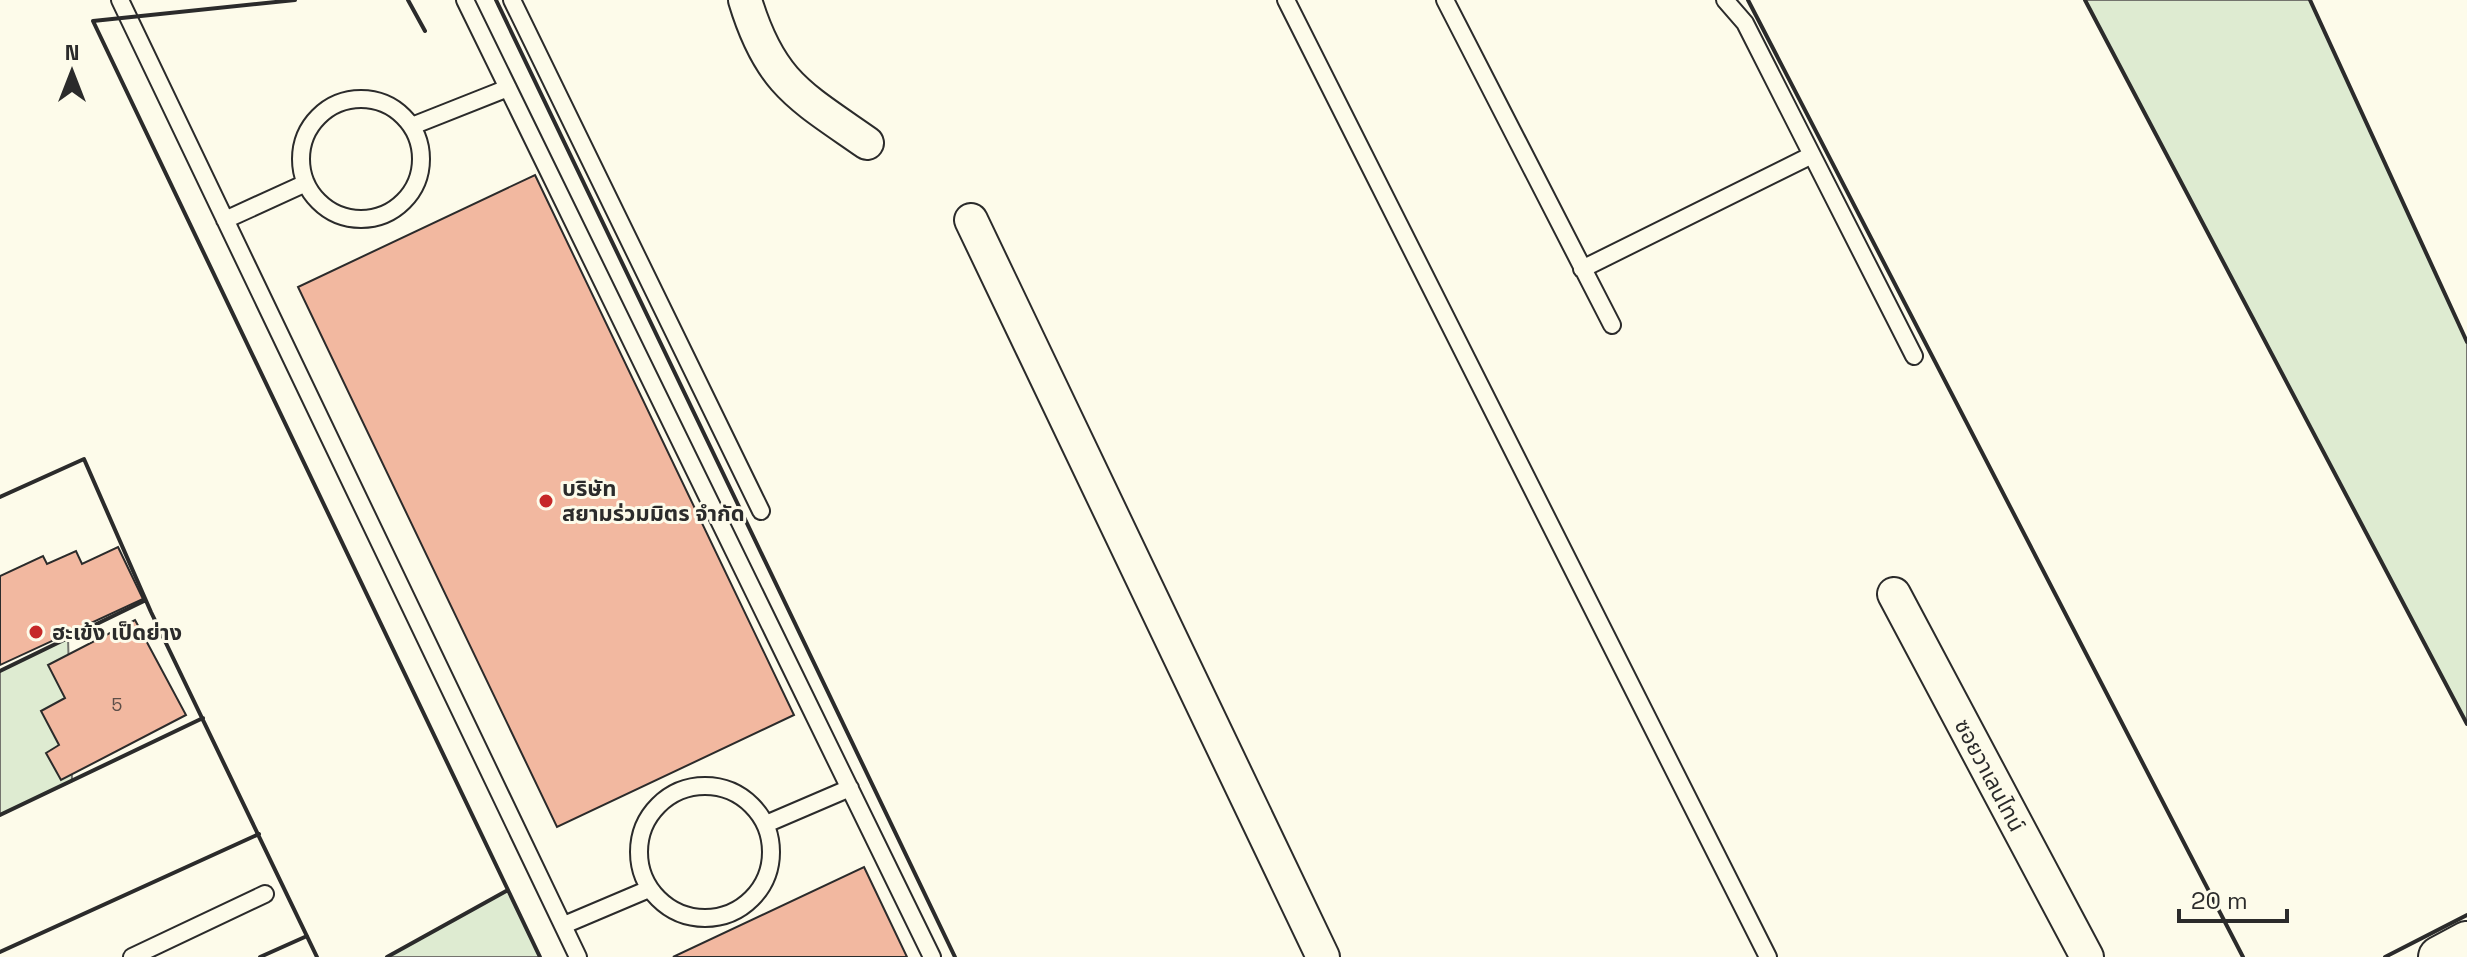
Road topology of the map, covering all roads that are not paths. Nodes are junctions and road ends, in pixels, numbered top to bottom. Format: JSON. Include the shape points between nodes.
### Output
{"nodes":[{"id":1,"x":120,"y":0,"type":"edge"},
{"id":2,"x":465,"y":0,"type":"edge"},
{"id":3,"x":512,"y":0,"type":"edge"},
{"id":4,"x":745,"y":0,"type":"edge"},
{"id":5,"x":1286,"y":0,"type":"edge"},
{"id":6,"x":1445,"y":0,"type":"edge"},
{"id":7,"x":1725,"y":0,"type":"edge"},
{"id":8,"x":508,"y":88,"type":"junction"},
{"id":9,"x":412,"y":126,"type":"junction"},
{"id":10,"x":867,"y":143,"type":"dead end"},
{"id":11,"x":1812,"y":155,"type":"junction"},
{"id":12,"x":306,"y":183,"type":"junction"},
{"id":13,"x":225,"y":220,"type":"junction"},
{"id":14,"x":971,"y":220,"type":"dead end"},
{"id":15,"x":1582,"y":269,"type":"junction"},
{"id":16,"x":1612,"y":325,"type":"dead end"},
{"id":17,"x":1914,"y":356,"type":"dead end"},
{"id":18,"x":761,"y":511,"type":"dead end"},
{"id":19,"x":1894,"y":594,"type":"dead end"},
{"id":20,"x":850,"y":788,"type":"junction"},
{"id":21,"x":766,"y":824,"type":"junction"},
{"id":22,"x":649,"y":889,"type":"junction"},
{"id":23,"x":265,"y":894,"type":"dead end"},
{"id":24,"x":564,"y":925,"type":"junction"},
{"id":25,"x":2467,"y":942,"type":"edge"},
{"id":26,"x":132,"y":957,"type":"edge"},
{"id":27,"x":578,"y":957,"type":"edge"},
{"id":28,"x":932,"y":957,"type":"edge"},
{"id":29,"x":1323,"y":957,"type":"edge"},
{"id":30,"x":1768,"y":957,"type":"edge"},
{"id":31,"x":2087,"y":957,"type":"edge"},
{"id":32,"x":2439,"y":957,"type":"edge"}],
"edges":[{"from":1,"to":13,"type":"lane"},
{"from":2,"to":8,"type":"lane"},
{"from":3,"to":18,"type":"lane"},
{"from":4,"to":10,"type":"street","via":[[760,47],[774,69],[803,98]]},
{"from":5,"to":30,"type":"lane"},
{"from":6,"to":15,"type":"lane"},
{"from":7,"to":11,"type":"lane","via":[[1745,23]]},
{"from":8,"to":9,"type":"lane"},
{"from":8,"to":20,"type":"lane"},
{"from":9,"to":12,"type":"lane","via":[[401,114],[370,100],[335,105],[319,116],[302,147]]},
{"from":9,"to":12,"type":"lane","via":[[421,164],[416,183],[390,212],[371,218],[332,212]]},
{"from":11,"to":15,"type":"lane"},
{"from":11,"to":17,"type":"lane"},
{"from":12,"to":13,"type":"lane"},
{"from":13,"to":24,"type":"lane"},
{"from":14,"to":29,"type":"street"},
{"from":15,"to":16,"type":"lane"},
{"from":19,"to":31,"type":"street","name":"ซอยวาเลนไทน์"},
{"from":20,"to":21,"type":"lane"},
{"from":20,"to":28,"type":"lane"},
{"from":21,"to":22,"type":"lane","via":[[771,865],[763,885],[733,913],[691,917],[672,910]]},
{"from":21,"to":22,"type":"lane","via":[[733,791],[699,786],[666,797],[649,813],[639,834],[638,857]]},
{"from":22,"to":24,"type":"lane"},
{"from":23,"to":26,"type":"lane"},
{"from":24,"to":27,"type":"lane"},
{"from":25,"to":32,"type":"street"}]}
